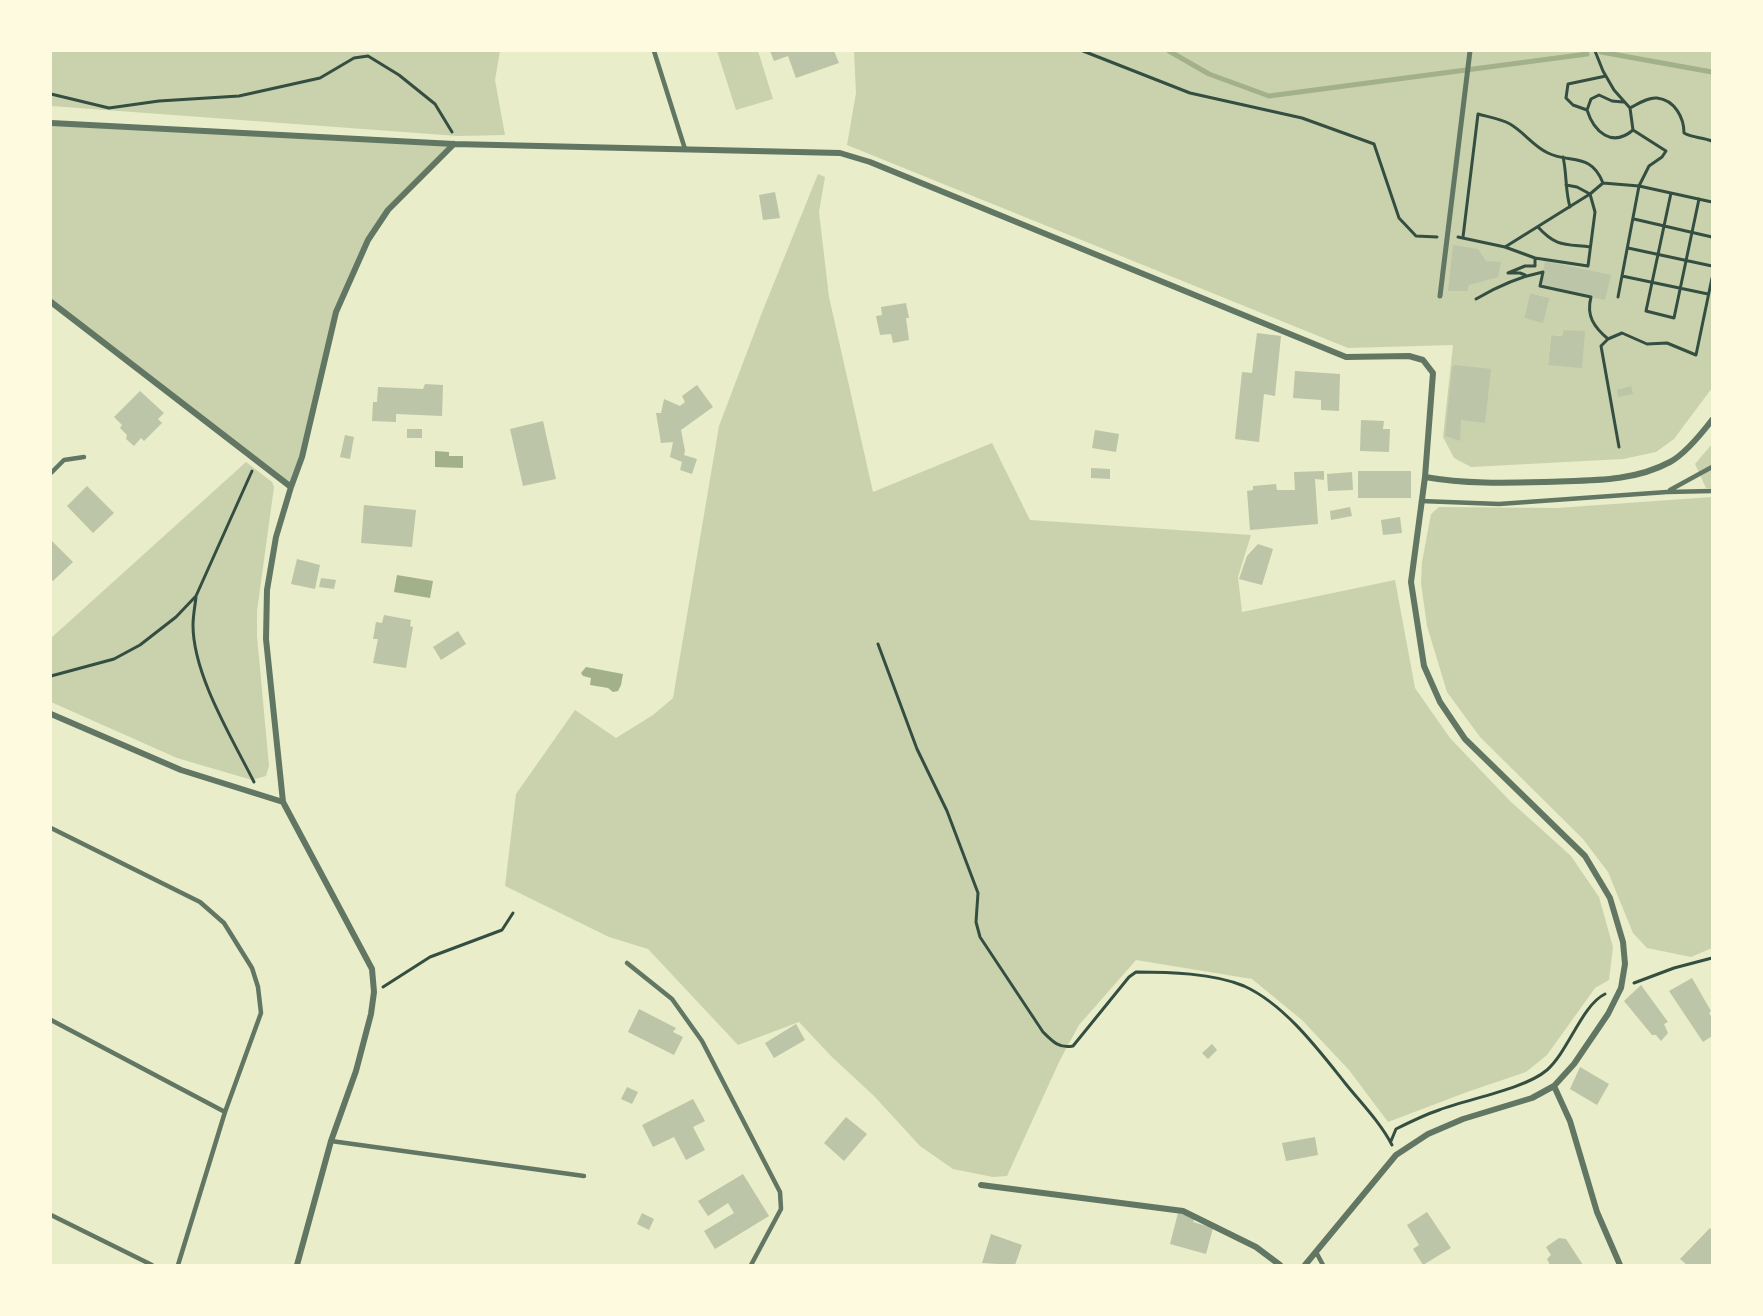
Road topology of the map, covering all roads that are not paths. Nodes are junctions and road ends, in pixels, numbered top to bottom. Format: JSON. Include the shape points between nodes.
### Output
{"nodes":[{"id":1,"x":654,"y":51,"type":"edge"},
{"id":2,"x":1470,"y":51,"type":"edge"},
{"id":3,"x":51,"y":123,"type":"edge"},
{"id":4,"x":454,"y":144,"type":"junction"},
{"id":5,"x":685,"y":149,"type":"junction"},
{"id":6,"x":1440,"y":296,"type":"dead end"},
{"id":7,"x":51,"y":302,"type":"edge"},
{"id":8,"x":1712,"y":420,"type":"edge"},
{"id":9,"x":84,"y":457,"type":"dead end"},
{"id":10,"x":1712,"y":467,"type":"edge"},
{"id":11,"x":51,"y":473,"type":"edge"},
{"id":12,"x":1425,"y":477,"type":"junction"},
{"id":13,"x":291,"y":487,"type":"junction"},
{"id":14,"x":1712,"y":491,"type":"edge"},
{"id":15,"x":1667,"y":492,"type":"junction"},
{"id":16,"x":1421,"y":501,"type":"junction"},
{"id":17,"x":51,"y":714,"type":"edge"},
{"id":18,"x":283,"y":802,"type":"junction"},
{"id":19,"x":51,"y":828,"type":"edge"},
{"id":20,"x":627,"y":963,"type":"dead end"},
{"id":21,"x":51,"y":1020,"type":"edge"},
{"id":22,"x":1554,"y":1086,"type":"junction"},
{"id":23,"x":225,"y":1112,"type":"junction"},
{"id":24,"x":331,"y":1142,"type":"junction"},
{"id":25,"x":584,"y":1176,"type":"dead end"},
{"id":26,"x":981,"y":1185,"type":"dead end"},
{"id":27,"x":51,"y":1215,"type":"edge"},
{"id":28,"x":1317,"y":1252,"type":"junction"},
{"id":29,"x":152,"y":1265,"type":"edge"},
{"id":30,"x":178,"y":1265,"type":"edge"},
{"id":31,"x":297,"y":1265,"type":"edge"},
{"id":32,"x":751,"y":1265,"type":"edge"},
{"id":33,"x":1280,"y":1265,"type":"edge"},
{"id":34,"x":1305,"y":1265,"type":"edge"},
{"id":35,"x":1323,"y":1265,"type":"edge"},
{"id":36,"x":1620,"y":1265,"type":"edge"}],
"edges":[{"from":1,"to":5,"type":"lane"},
{"from":2,"to":6,"type":"street"},
{"from":3,"to":4,"type":"street"},
{"from":4,"to":5,"type":"street"},
{"from":4,"to":13,"type":"street","via":[[388,210],[368,240],[336,312],[302,457]]},
{"from":5,"to":12,"type":"street","via":[[840,153],[1346,357],[1409,356],[1423,360],[1433,373]]},
{"from":7,"to":13,"type":"street"},
{"from":8,"to":12,"type":"street","via":[[1672,461],[1612,480],[1481,483]]},
{"from":9,"to":11,"type":"lane","via":[[64,460]]},
{"from":10,"to":15,"type":"lane"},
{"from":12,"to":16,"type":"street"},
{"from":13,"to":18,"type":"street","via":[[276,537],[267,590],[266,639]]},
{"from":14,"to":15,"type":"lane"},
{"from":15,"to":16,"type":"lane","via":[[1499,504]]},
{"from":16,"to":22,"type":"street","via":[[1411,582],[1424,666],[1440,702],[1465,738],[1585,856],[1610,898],[1623,942],[1621,988],[1574,1065]]},
{"from":17,"to":18,"type":"street","via":[[181,770]]},
{"from":18,"to":24,"type":"street","via":[[372,969],[371,1014]]},
{"from":19,"to":23,"type":"lane","via":[[200,902],[224,922],[252,968],[261,1013]]},
{"from":20,"to":32,"type":"lane","via":[[672,999],[702,1041],[780,1192],[781,1209]]},
{"from":21,"to":23,"type":"lane"},
{"from":22,"to":28,"type":"street","via":[[1532,1098],[1428,1134],[1396,1155]]},
{"from":22,"to":36,"type":"street","via":[[1570,1121],[1597,1212]]},
{"from":23,"to":30,"type":"lane"},
{"from":24,"to":25,"type":"lane"},
{"from":24,"to":31,"type":"street"},
{"from":26,"to":33,"type":"street","via":[[1183,1211],[1256,1247]]},
{"from":27,"to":29,"type":"lane"},
{"from":28,"to":34,"type":"street"},
{"from":28,"to":35,"type":"lane"}]}
